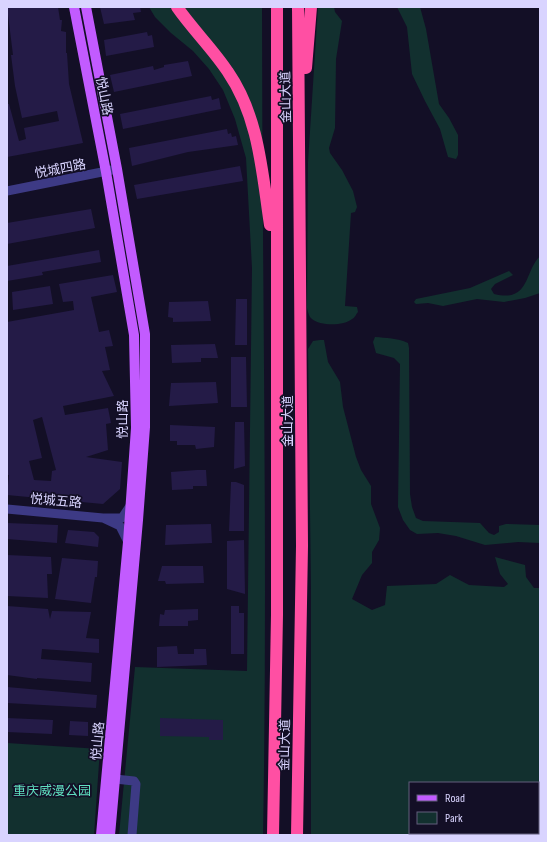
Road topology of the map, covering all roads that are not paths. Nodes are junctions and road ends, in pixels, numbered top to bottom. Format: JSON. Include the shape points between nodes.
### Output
{"nodes":[{"id":1,"x":74,"y":7,"type":"edge"},
{"id":2,"x":86,"y":7,"type":"edge"},
{"id":3,"x":177,"y":7,"type":"edge"},
{"id":4,"x":277,"y":7,"type":"edge"},
{"id":5,"x":298,"y":7,"type":"edge"},
{"id":6,"x":311,"y":7,"type":"edge"},
{"id":7,"x":300,"y":143,"type":"junction"},
{"id":8,"x":117,"y":169,"type":"junction"},
{"id":9,"x":106,"y":172,"type":"junction"},
{"id":10,"x":7,"y":192,"type":"edge"},
{"id":11,"x":276,"y":264,"type":"junction"},
{"id":12,"x":131,"y":505,"type":"junction"},
{"id":13,"x":7,"y":509,"type":"edge"},
{"id":14,"x":103,"y":518,"type":"junction"},
{"id":15,"x":128,"y":542,"type":"junction"},
{"id":16,"x":115,"y":779,"type":"junction"},
{"id":17,"x":101,"y":835,"type":"edge"},
{"id":18,"x":110,"y":835,"type":"edge"},
{"id":19,"x":132,"y":835,"type":"edge"},
{"id":20,"x":273,"y":835,"type":"edge"},
{"id":21,"x":297,"y":835,"type":"edge"}],
"edges":[{"from":1,"to":9,"type":"main road","name":"悦山路"},
{"from":2,"to":8,"type":"main road","name":"悦山路"},
{"from":3,"to":11,"type":"highway","via":[[229,72],[249,111],[260,157]]},
{"from":4,"to":11,"type":"highway","name":"金山大道"},
{"from":5,"to":7,"type":"highway","name":"金山大道"},
{"from":6,"to":7,"type":"highway"},
{"from":7,"to":21,"type":"highway","name":"金山大道","via":[[302,546]]},
{"from":8,"to":9,"type":"street","name":"悦城四路"},
{"from":8,"to":16,"type":"main road","name":"悦山路","via":[[145,334],[145,427]]},
{"from":9,"to":10,"type":"street","name":"悦城四路"},
{"from":9,"to":12,"type":"main road","name":"悦山路","via":[[134,335],[136,428]]},
{"from":11,"to":20,"type":"highway","name":"金山大道","via":[[277,615]]},
{"from":12,"to":14,"type":"street","via":[[122,518]]},
{"from":12,"to":15,"type":"main road","name":"悦山路"},
{"from":13,"to":14,"type":"street","name":"悦城五路"},
{"from":14,"to":15,"type":"street","via":[[120,526]]},
{"from":15,"to":17,"type":"main road","name":"悦山路"},
{"from":16,"to":18,"type":"main road","name":"悦山路"},
{"from":16,"to":19,"type":"street","via":[[134,781],[136,784]]}]}
